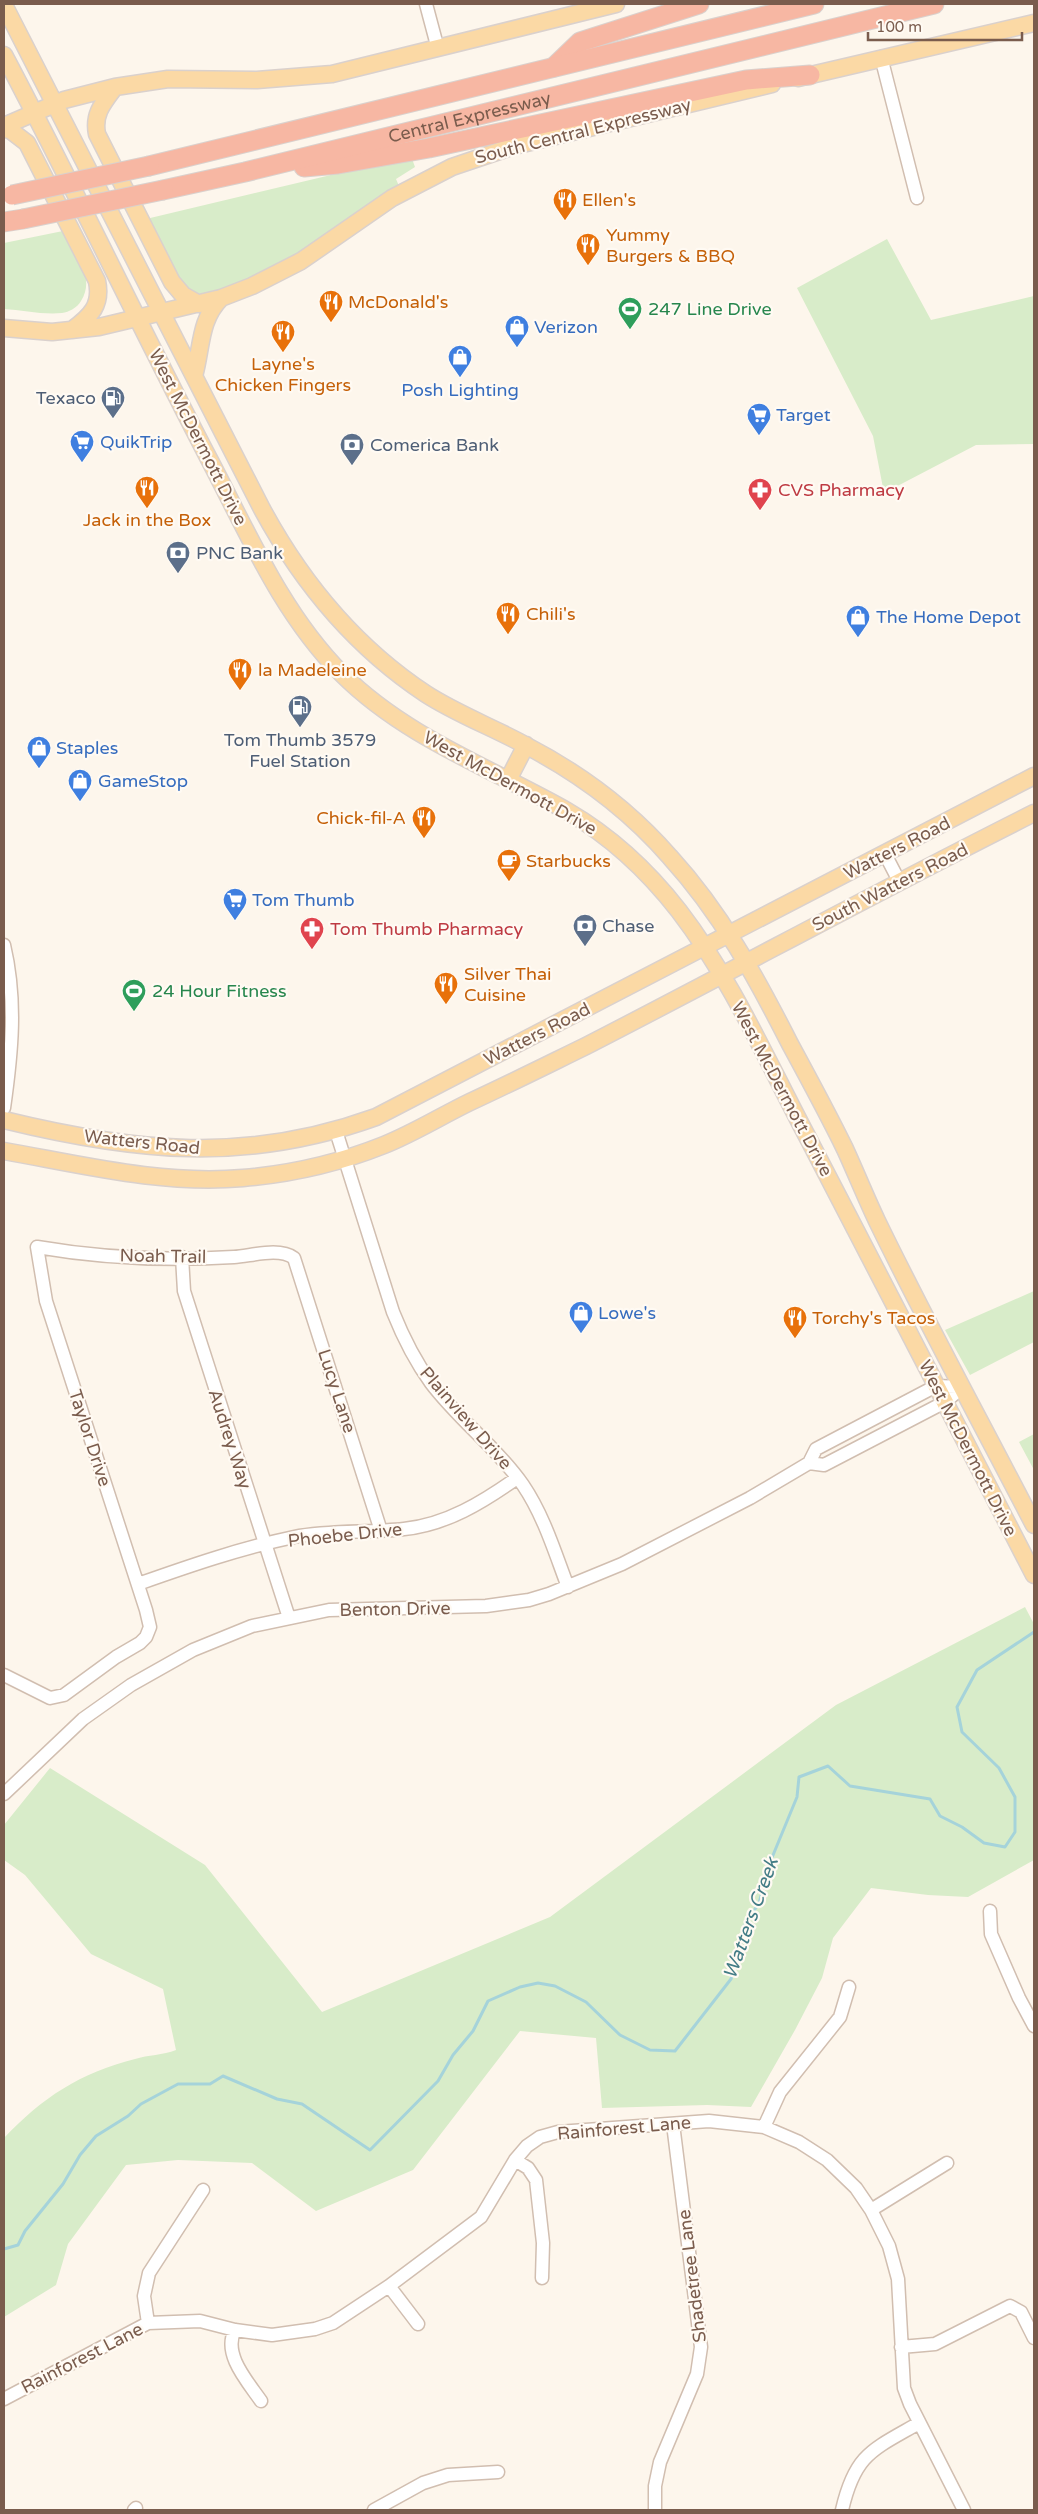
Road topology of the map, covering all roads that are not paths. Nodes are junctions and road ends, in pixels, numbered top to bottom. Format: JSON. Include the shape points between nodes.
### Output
{"nodes":[{"id":1,"x":4,"y":4,"type":"edge"},
{"id":2,"x":426,"y":4,"type":"edge"},
{"id":3,"x":616,"y":4,"type":"edge"},
{"id":4,"x":699,"y":4,"type":"edge"},
{"id":5,"x":814,"y":4,"type":"edge"},
{"id":6,"x":934,"y":4,"type":"edge"},
{"id":7,"x":1034,"y":23,"type":"edge"},
{"id":8,"x":438,"y":49,"type":"junction"},
{"id":9,"x":4,"y":55,"type":"edge"},
{"id":10,"x":881,"y":57,"type":"junction"},
{"id":11,"x":554,"y":68,"type":"junction"},
{"id":12,"x":810,"y":75,"type":"junction"},
{"id":13,"x":114,"y":87,"type":"junction"},
{"id":14,"x":55,"y":104,"type":"junction"},
{"id":15,"x":34,"y":112,"type":"junction"},
{"id":16,"x":4,"y":128,"type":"edge"},
{"id":17,"x":245,"y":172,"type":"junction"},
{"id":18,"x":8,"y":195,"type":"edge"},
{"id":19,"x":917,"y":198,"type":"dead end"},
{"id":20,"x":4,"y":222,"type":"edge"},
{"id":21,"x":221,"y":298,"type":"junction"},
{"id":22,"x":199,"y":304,"type":"junction"},
{"id":23,"x":162,"y":313,"type":"junction"},
{"id":24,"x":138,"y":320,"type":"junction"},
{"id":25,"x":4,"y":328,"type":"edge"},
{"id":26,"x":72,"y":330,"type":"junction"},
{"id":27,"x":194,"y":376,"type":"junction"},
{"id":28,"x":298,"y":570,"type":"junction"},
{"id":29,"x":274,"y":584,"type":"junction"},
{"id":30,"x":526,"y":745,"type":"junction"},
{"id":31,"x":1034,"y":776,"type":"edge"},
{"id":32,"x":508,"y":780,"type":"junction"},
{"id":33,"x":1034,"y":812,"type":"edge"},
{"id":34,"x":885,"y":854,"type":"junction"},
{"id":35,"x":899,"y":881,"type":"junction"},
{"id":36,"x":730,"y":934,"type":"junction"},
{"id":37,"x":4,"y":945,"type":"edge"},
{"id":38,"x":704,"y":947,"type":"junction"},
{"id":39,"x":747,"y":962,"type":"junction"},
{"id":40,"x":722,"y":976,"type":"junction"},
{"id":41,"x":8,"y":989,"type":"edge"},
{"id":42,"x":4,"y":1108,"type":"edge"},
{"id":43,"x":4,"y":1120,"type":"edge"},
{"id":44,"x":336,"y":1131,"type":"junction"},
{"id":45,"x":4,"y":1151,"type":"edge"},
{"id":46,"x":846,"y":1151,"type":"junction"},
{"id":47,"x":346,"y":1159,"type":"junction"},
{"id":48,"x":821,"y":1163,"type":"junction"},
{"id":49,"x":38,"y":1247,"type":"joint"},
{"id":50,"x":289,"y":1254,"type":"joint"},
{"id":51,"x":182,"y":1257,"type":"junction"},
{"id":52,"x":936,"y":1386,"type":"junction"},
{"id":53,"x":963,"y":1387,"type":"junction"},
{"id":54,"x":945,"y":1402,"type":"junction"},
{"id":55,"x":810,"y":1463,"type":"junction"},
{"id":56,"x":517,"y":1478,"type":"junction"},
{"id":57,"x":1034,"y":1525,"type":"edge"},
{"id":58,"x":381,"y":1531,"type":"junction"},
{"id":59,"x":264,"y":1545,"type":"junction"},
{"id":60,"x":1034,"y":1575,"type":"edge"},
{"id":61,"x":138,"y":1584,"type":"junction"},
{"id":62,"x":568,"y":1587,"type":"junction"},
{"id":63,"x":289,"y":1618,"type":"junction"},
{"id":64,"x":4,"y":1675,"type":"edge"},
{"id":65,"x":4,"y":1794,"type":"edge"},
{"id":66,"x":990,"y":1911,"type":"dead end"},
{"id":67,"x":849,"y":1987,"type":"dead end"},
{"id":68,"x":1034,"y":2026,"type":"edge"},
{"id":69,"x":673,"y":2124,"type":"junction"},
{"id":70,"x":764,"y":2128,"type":"junction"},
{"id":71,"x":515,"y":2160,"type":"junction"},
{"id":72,"x":947,"y":2163,"type":"dead end"},
{"id":73,"x":204,"y":2190,"type":"dead end"},
{"id":74,"x":871,"y":2210,"type":"junction"},
{"id":75,"x":542,"y":2278,"type":"dead end"},
{"id":76,"x":389,"y":2286,"type":"junction"},
{"id":77,"x":148,"y":2323,"type":"junction"},
{"id":78,"x":418,"y":2324,"type":"dead end"},
{"id":79,"x":235,"y":2330,"type":"junction"},
{"id":80,"x":1034,"y":2338,"type":"edge"},
{"id":81,"x":901,"y":2347,"type":"junction"},
{"id":82,"x":4,"y":2399,"type":"edge"},
{"id":83,"x":261,"y":2401,"type":"dead end"},
{"id":84,"x":919,"y":2423,"type":"junction"},
{"id":85,"x":498,"y":2472,"type":"dead end"},
{"id":86,"x":374,"y":2510,"type":"edge"},
{"id":87,"x":655,"y":2510,"type":"edge"},
{"id":88,"x":842,"y":2510,"type":"edge"},
{"id":89,"x":964,"y":2510,"type":"edge"}],
"edges":[{"from":1,"to":14,"type":"main road","name":"West McDermott Drive"},
{"from":2,"to":8,"type":"street"},
{"from":3,"to":8,"type":"main road"},
{"from":4,"to":11,"type":"highway","via":[[580,42]]},
{"from":5,"to":11,"type":"highway","name":"Central Expressway"},
{"from":6,"to":17,"type":"highway","name":"Central Expressway"},
{"from":7,"to":10,"type":"main road","name":"South Central Expressway"},
{"from":8,"to":13,"type":"main road","via":[[324,75],[257,80],[168,79]]},
{"from":9,"to":15,"type":"main road","name":"West McDermott Drive"},
{"from":10,"to":12,"type":"main road","name":"South Central Expressway"},
{"from":10,"to":19,"type":"street"},
{"from":11,"to":18,"type":"highway","name":"Central Expressway","bridge":true,"via":[[149,166]]},
{"from":12,"to":17,"type":"highway","via":[[746,80],[504,133],[338,164]]},
{"from":12,"to":21,"type":"main road","name":"South Central Expressway","via":[[514,146],[452,167],[392,198],[301,261]]},
{"from":13,"to":14,"type":"main road"},
{"from":13,"to":22,"type":"main road","via":[[98,110],[97,134],[172,282]]},
{"from":14,"to":15,"type":"main road"},
{"from":14,"to":23,"type":"main road","name":"West McDermott Drive"},
{"from":15,"to":16,"type":"main road"},
{"from":15,"to":24,"type":"main road","name":"West McDermott Drive"},
{"from":16,"to":26,"type":"main road","via":[[27,143],[97,281],[98,303],[88,318]]},
{"from":17,"to":20,"type":"highway","name":"Central Expressway","bridge":true},
{"from":21,"to":22,"type":"main road","name":"South Central Expressway"},
{"from":21,"to":27,"type":"main road","via":[[212,308],[202,330]]},
{"from":22,"to":23,"type":"main road","name":"South Central Expressway"},
{"from":23,"to":24,"type":"main road","name":"South Central Expressway"},
{"from":23,"to":27,"type":"main road","name":"West McDermott Drive"},
{"from":24,"to":26,"type":"main road","name":"South Central Expressway"},
{"from":24,"to":29,"type":"main road","name":"West McDermott Drive"},
{"from":25,"to":26,"type":"main road","name":"South Central Expressway","via":[[35,332]]},
{"from":27,"to":28,"type":"main road","name":"West McDermott Drive"},
{"from":28,"to":29,"type":"main road"},
{"from":28,"to":30,"type":"main road","name":"West McDermott Drive","via":[[371,652],[427,694]]},
{"from":29,"to":32,"type":"main road","name":"West McDermott Drive","via":[[316,644],[364,694],[388,714],[426,737]]},
{"from":30,"to":32,"type":"main road"},
{"from":30,"to":36,"type":"main road","name":"West McDermott Drive","via":[[573,772],[648,834],[688,877]]},
{"from":31,"to":34,"type":"main road","name":"Watters Road"},
{"from":32,"to":38,"type":"main road","name":"West McDermott Drive","via":[[569,812],[623,851],[661,888]]},
{"from":33,"to":35,"type":"main road","name":"South Watters Road"},
{"from":34,"to":35,"type":"street"},
{"from":34,"to":36,"type":"main road","name":"Watters Road"},
{"from":35,"to":39,"type":"main road","name":"South Watters Road"},
{"from":36,"to":38,"type":"main road","name":"Watters Road"},
{"from":36,"to":39,"type":"main road","name":"West McDermott Drive"},
{"from":37,"to":41,"type":"street"},
{"from":38,"to":40,"type":"main road","name":"West McDermott Drive"},
{"from":38,"to":44,"type":"main road","name":"Watters Road","via":[[376,1116]]},
{"from":39,"to":40,"type":"main road","name":"Watters Road"},
{"from":39,"to":46,"type":"main road","name":"West McDermott Drive"},
{"from":40,"to":47,"type":"main road","name":"Watters Road","via":[[387,1144]]},
{"from":40,"to":48,"type":"main road","name":"West McDermott Drive"},
{"from":41,"to":42,"type":"street","via":[[12,1052]]},
{"from":43,"to":44,"type":"main road","name":"Watters Road","via":[[101,1141],[200,1150],[259,1146]]},
{"from":44,"to":47,"type":"street","name":"Plainview Drive"},
{"from":45,"to":47,"type":"main road","name":"Watters Road","via":[[139,1176],[202,1180],[291,1172]]},
{"from":46,"to":48,"type":"main road"},
{"from":46,"to":53,"type":"main road","name":"West McDermott Drive","via":[[877,1222]]},
{"from":47,"to":56,"type":"street","name":"Plainview Drive","via":[[403,1337],[432,1384]]},
{"from":48,"to":52,"type":"main road","name":"West McDermott Drive"},
{"from":49,"to":51,"type":"street","name":"Noah Trail","via":[[112,1256]]},
{"from":49,"to":61,"type":"street","name":"Taylor Drive","via":[[46,1301]]},
{"from":50,"to":51,"type":"street","name":"Noah Trail"},
{"from":50,"to":58,"type":"street","name":"Lucy Lane","via":[[298,1267]]},
{"from":51,"to":59,"type":"street","name":"Audrey Way","via":[[184,1291]]},
{"from":52,"to":53,"type":"street","name":"Benton Drive"},
{"from":52,"to":54,"type":"main road","name":"West McDermott Drive"},
{"from":52,"to":55,"type":"street","name":"Benton Drive","via":[[816,1449]]},
{"from":53,"to":54,"type":"street","name":"Benton Drive"},
{"from":53,"to":57,"type":"main road","name":"West McDermott Drive"},
{"from":54,"to":55,"type":"street","name":"Benton Drive","via":[[824,1465]]},
{"from":54,"to":60,"type":"main road","name":"West McDermott Drive"},
{"from":55,"to":62,"type":"street","name":"Benton Drive","via":[[622,1564]]},
{"from":56,"to":58,"type":"street","name":"Phoebe Drive","via":[[477,1504],[441,1520],[407,1529]]},
{"from":56,"to":62,"type":"street","name":"Plainview Drive","via":[[538,1512]]},
{"from":58,"to":59,"type":"street","name":"Phoebe Drive","via":[[295,1537]]},
{"from":59,"to":61,"type":"street","name":"Phoebe Drive","via":[[220,1556]]},
{"from":59,"to":63,"type":"street","name":"Audrey Way"},
{"from":61,"to":64,"type":"street","name":"Taylor Drive","via":[[150,1627],[140,1643],[64,1695],[50,1698]]},
{"from":62,"to":63,"type":"street","name":"Benton Drive","via":[[529,1600],[486,1606],[329,1610]]},
{"from":63,"to":65,"type":"street","name":"Benton Drive","via":[[252,1626],[193,1650],[131,1685],[83,1719]]},
{"from":66,"to":68,"type":"street","via":[[991,1934]]},
{"from":67,"to":70,"type":"street","via":[[840,2017],[780,2092]]},
{"from":69,"to":70,"type":"street","name":"Rainforest Lane","via":[[709,2121]]},
{"from":69,"to":71,"type":"street","name":"Rainforest Lane","via":[[558,2132],[540,2137],[526,2146]]},
{"from":69,"to":87,"type":"street","name":"Shadetree Lane","via":[[701,2347],[697,2374],[660,2462]]},
{"from":70,"to":74,"type":"street","name":"Rainforest Lane","via":[[799,2142],[827,2160],[856,2188]]},
{"from":71,"to":75,"type":"street","via":[[528,2168],[536,2180],[543,2243]]},
{"from":71,"to":76,"type":"street","name":"Rainforest Lane","via":[[481,2217]]},
{"from":72,"to":74,"type":"street"},
{"from":73,"to":77,"type":"street","via":[[149,2273],[144,2296]]},
{"from":74,"to":81,"type":"street","name":"Rainforest Lane","via":[[890,2246],[898,2278]]},
{"from":76,"to":78,"type":"street"},
{"from":76,"to":79,"type":"street","name":"Rainforest Lane","via":[[333,2323],[315,2329],[272,2335]]},
{"from":77,"to":79,"type":"street","name":"Rainforest Lane","via":[[200,2321]]},
{"from":77,"to":82,"type":"street","name":"Rainforest Lane"},
{"from":79,"to":83,"type":"street","via":[[231,2336],[234,2356]]},
{"from":80,"to":81,"type":"street","via":[[1021,2312],[1010,2306],[934,2344]]},
{"from":81,"to":84,"type":"street","name":"Rainforest Lane","via":[[904,2388]]},
{"from":84,"to":88,"type":"street","via":[[878,2446],[856,2467]]},
{"from":84,"to":89,"type":"street","name":"Rainforest Lane"},
{"from":85,"to":86,"type":"street","via":[[448,2475],[423,2483]]}]}
